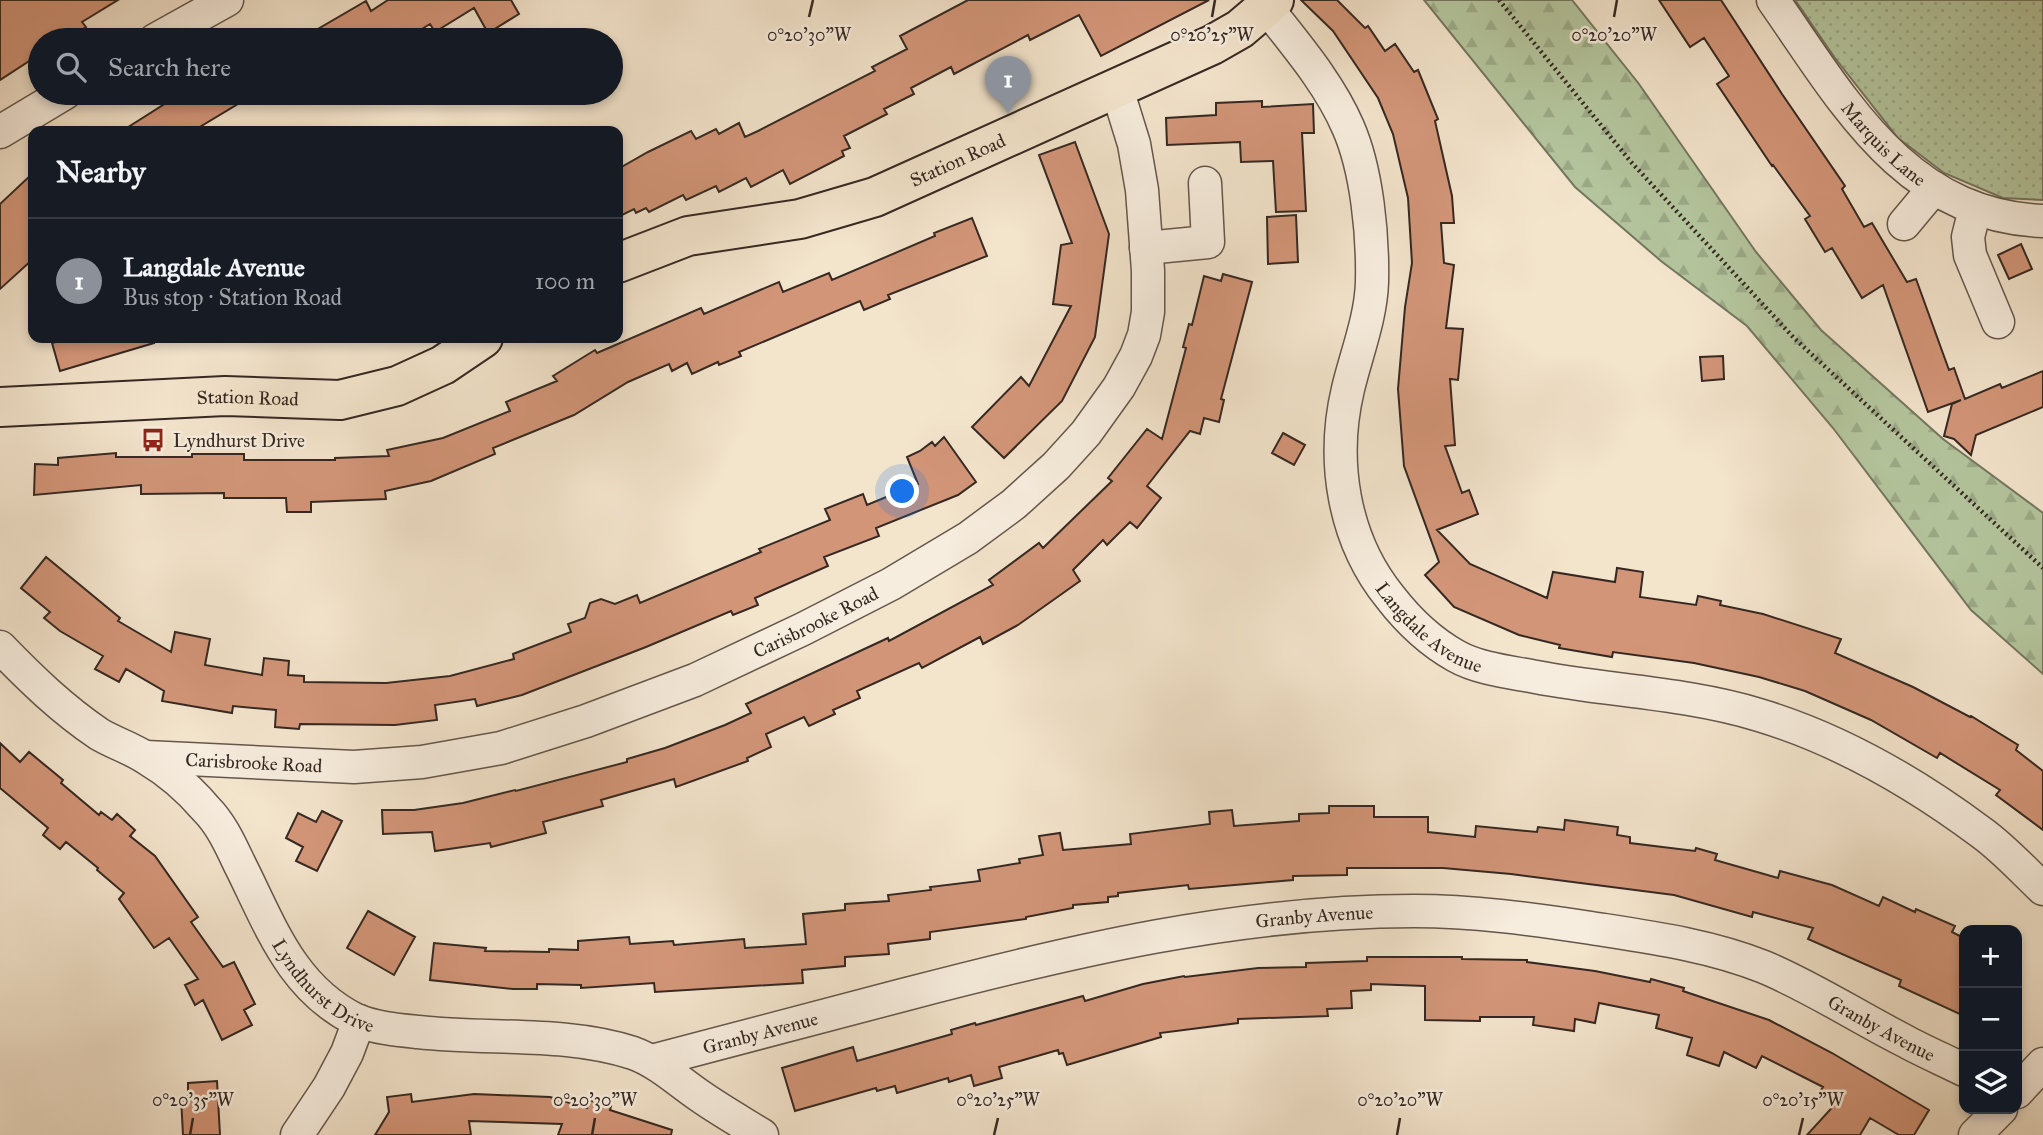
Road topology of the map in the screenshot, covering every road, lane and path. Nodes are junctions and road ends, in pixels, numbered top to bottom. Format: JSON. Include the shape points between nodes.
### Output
{"nodes":[{"id":1,"x":227,"y":0,"type":"edge"},
{"id":2,"x":1499,"y":0,"type":"edge"},
{"id":3,"x":1773,"y":0,"type":"edge"},
{"id":4,"x":1271,"y":4,"type":"edge"},
{"id":5,"x":177,"y":28,"type":"edge"},
{"id":6,"x":1116,"y":89,"type":"junction"},
{"id":7,"x":45,"y":105,"type":"edge"},
{"id":8,"x":0,"y":132,"type":"edge"},
{"id":9,"x":1205,"y":183,"type":"dead end"},
{"id":10,"x":1934,"y":188,"type":"junction"},
{"id":11,"x":1975,"y":209,"type":"junction"},
{"id":12,"x":2043,"y":221,"type":"edge"},
{"id":13,"x":1905,"y":224,"type":"dead end"},
{"id":14,"x":1146,"y":248,"type":"junction"},
{"id":15,"x":623,"y":260,"type":"edge"},
{"id":16,"x":1998,"y":322,"type":"dead end"},
{"id":17,"x":476,"y":343,"type":"edge"},
{"id":18,"x":0,"y":407,"type":"edge"},
{"id":19,"x":2043,"y":568,"type":"edge"},
{"id":20,"x":0,"y":647,"type":"edge"},
{"id":21,"x":146,"y":757,"type":"junction"},
{"id":22,"x":2043,"y":889,"type":"edge"},
{"id":23,"x":359,"y":1021,"type":"junction"},
{"id":24,"x":652,"y":1061,"type":"junction"},
{"id":25,"x":2043,"y":1063,"type":"edge"},
{"id":26,"x":1959,"y":1068,"type":"edge"},
{"id":27,"x":2022,"y":1086,"type":"edge"},
{"id":28,"x":1996,"y":1114,"type":"edge"},
{"id":29,"x":297,"y":1135,"type":"edge"},
{"id":30,"x":762,"y":1135,"type":"edge"},
{"id":31,"x":1975,"y":1135,"type":"edge"}],
"edges":[{"from":1,"to":5,"type":"street"},
{"from":2,"to":19,"type":"path","via":[[1631,162],[1794,338]]},
{"from":3,"to":10,"type":"street","name":"Marquis Lane","via":[[1876,142]]},
{"from":4,"to":6,"type":"main road","name":"Station Road","via":[[1212,45]]},
{"from":4,"to":22,"type":"street","name":"Langdale Avenue","via":[[1349,128],[1364,181],[1372,286],[1340,427],[1340,465],[1348,516],[1368,565],[1409,619],[1458,657],[1480,665],[1584,686],[1693,700],[1758,715],[1808,733],[1870,762],[1932,799],[1984,835]]},
{"from":6,"to":14,"type":"street","name":"Carisbrooke Road","via":[[1134,145]]},
{"from":6,"to":15,"type":"main road","name":"Station Road","via":[[875,197],[800,219],[688,236]]},
{"from":7,"to":8,"type":"street"},
{"from":9,"to":14,"type":"street","via":[[1208,242]]},
{"from":10,"to":11,"type":"street","name":"Marquis Lane"},
{"from":10,"to":13,"type":"street"},
{"from":11,"to":12,"type":"street","name":"Marquis Lane"},
{"from":11,"to":16,"type":"street","via":[[1968,237],[1970,255]]},
{"from":14,"to":21,"type":"street","name":"Carisbrooke Road","via":[[1148,312],[1136,356],[1119,387],[1056,466],[1014,505],[968,538],[803,629],[695,680],[501,748],[422,762],[354,767]]},
{"from":17,"to":18,"type":"main road","name":"Station Road","via":[[397,386],[340,400],[225,396]]},
{"from":20,"to":21,"type":"street","name":"Lyndhurst Drive","via":[[69,713]]},
{"from":21,"to":23,"type":"street","name":"Lyndhurst Drive","via":[[208,810],[227,838],[285,956],[330,1004]]},
{"from":23,"to":24,"type":"street","name":"Lyndhurst Drive","via":[[434,1034],[562,1040]]},
{"from":23,"to":29,"type":"street","via":[[348,1053]]},
{"from":24,"to":26,"type":"street","name":"Granby Avenue","via":[[1026,962],[1144,937],[1331,914],[1414,911],[1561,923],[1716,952],[1813,990]]},
{"from":24,"to":30,"type":"street","name":"Lyndhurst Drive"},
{"from":25,"to":27,"type":"street"},
{"from":28,"to":31,"type":"street"}]}
